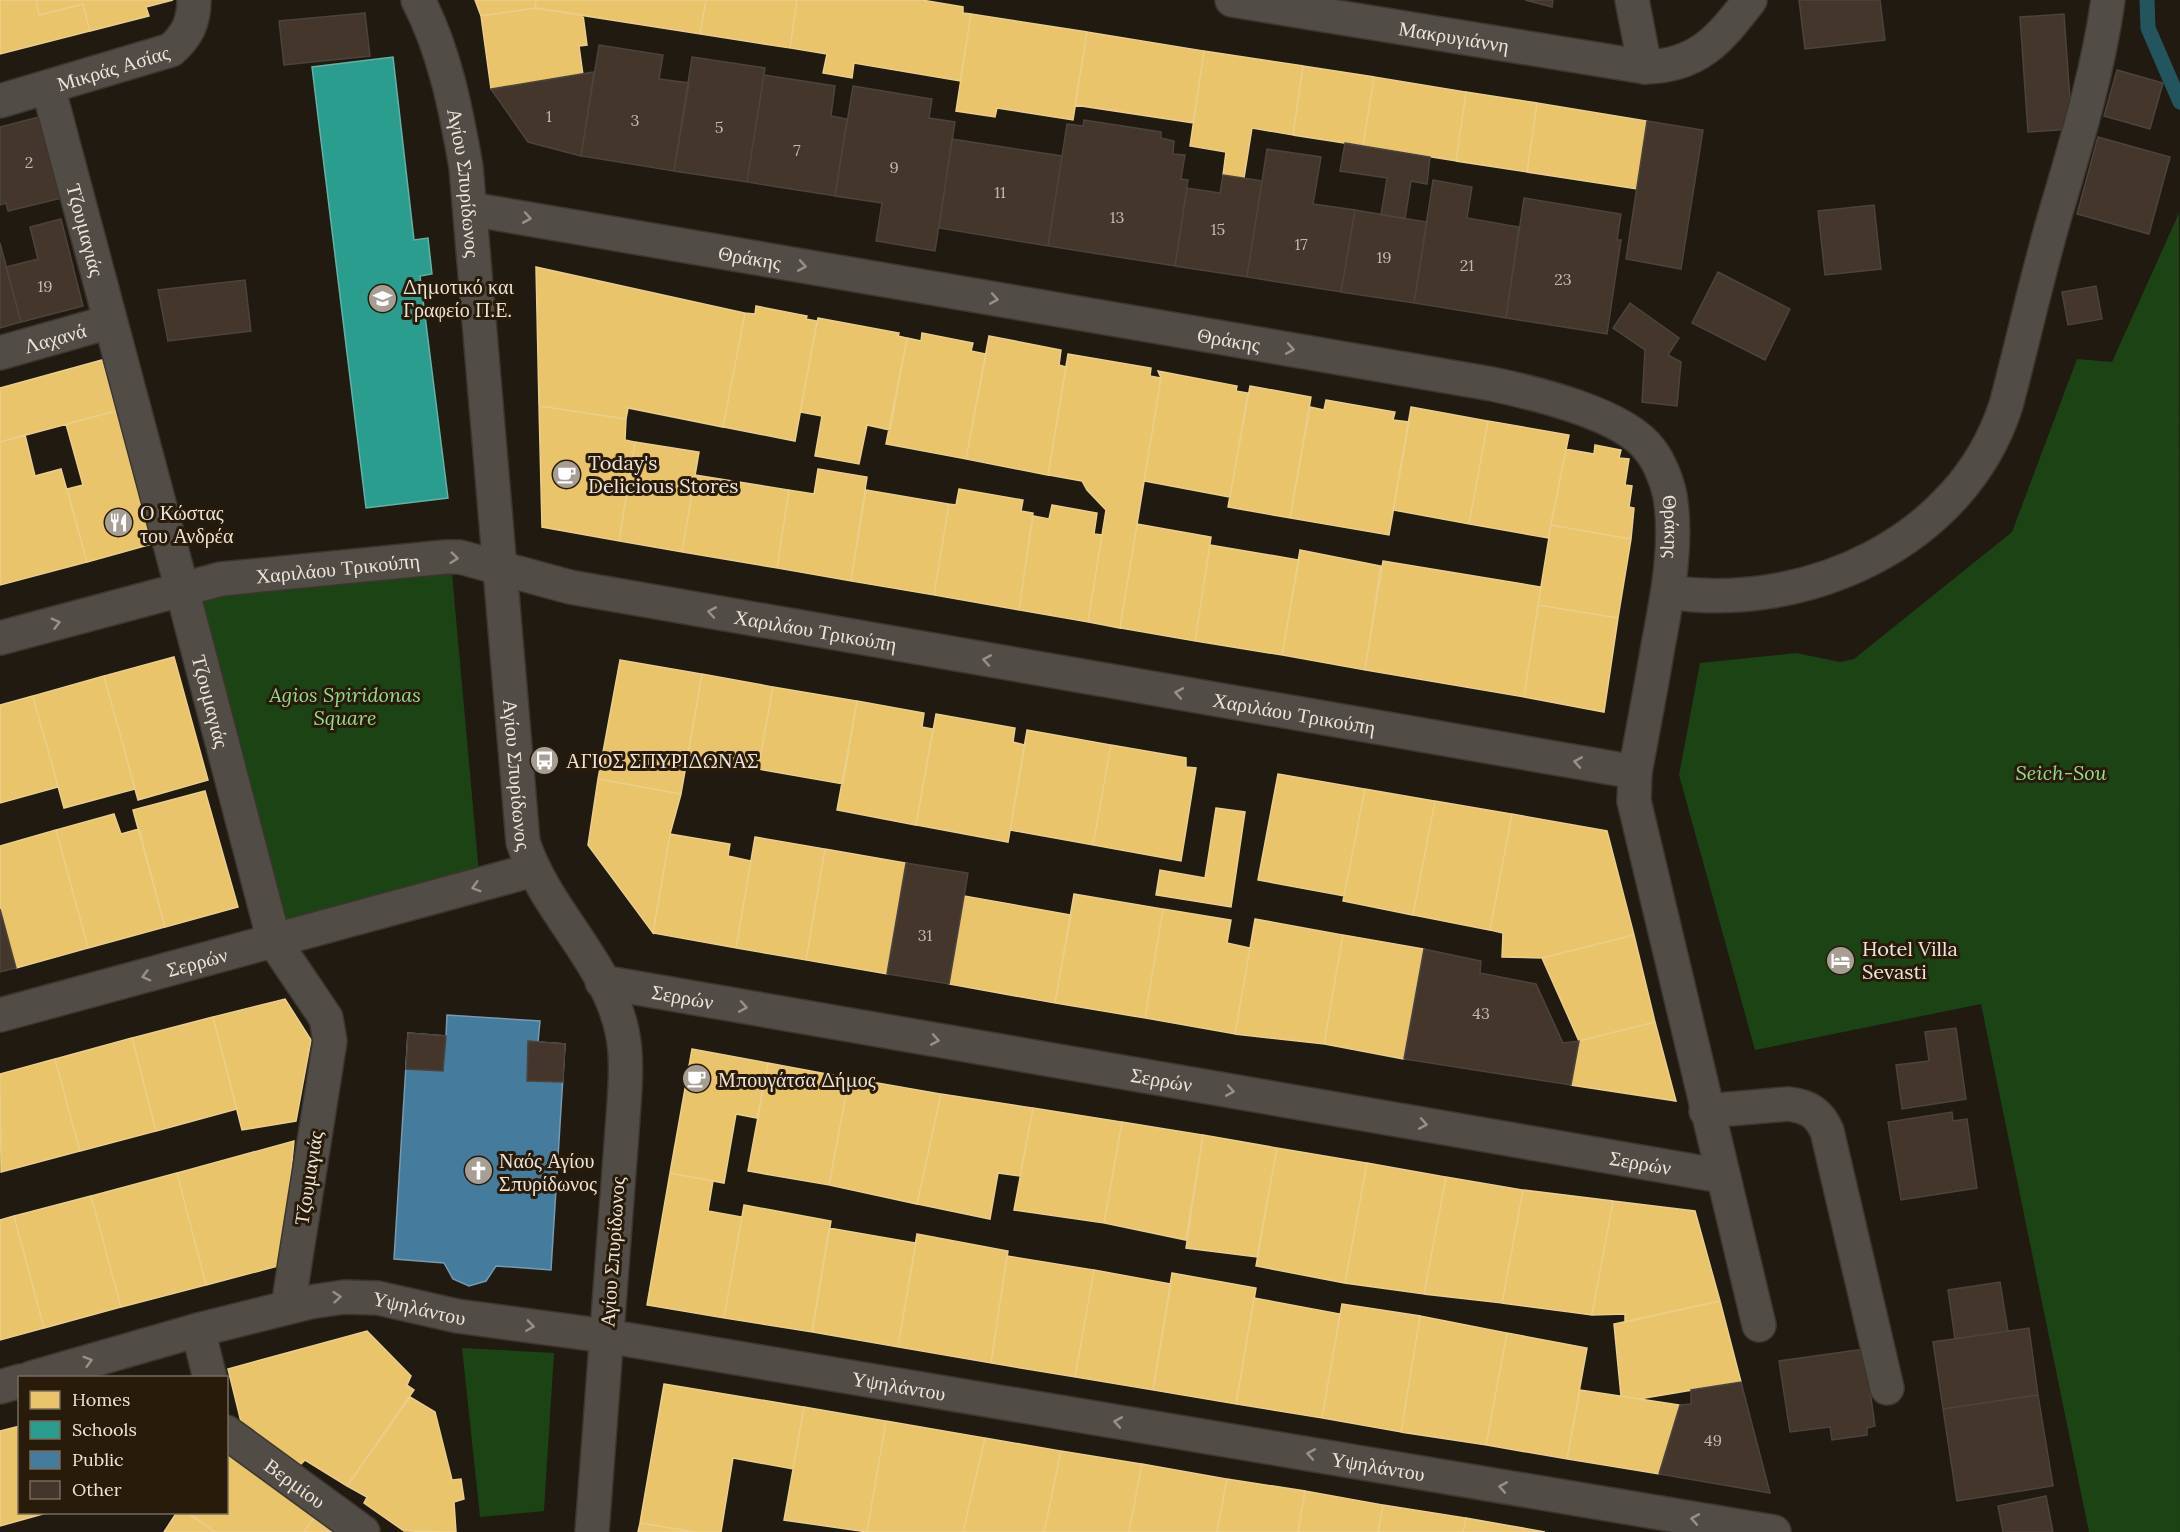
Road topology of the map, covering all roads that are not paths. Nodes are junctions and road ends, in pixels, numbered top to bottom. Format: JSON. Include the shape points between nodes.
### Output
{"nodes":[{"id":1,"x":194,"y":0,"type":"edge"},
{"id":2,"x":418,"y":0,"type":"edge"},
{"id":3,"x":1232,"y":0,"type":"edge"},
{"id":4,"x":1632,"y":0,"type":"edge"},
{"id":5,"x":1750,"y":0,"type":"edge"},
{"id":6,"x":2108,"y":0,"type":"edge"},
{"id":7,"x":1645,"y":67,"type":"junction"},
{"id":8,"x":48,"y":87,"type":"junction"},
{"id":9,"x":0,"y":100,"type":"edge"},
{"id":10,"x":470,"y":209,"type":"junction"},
{"id":11,"x":109,"y":322,"type":"junction"},
{"id":12,"x":0,"y":353,"type":"edge"},
{"id":13,"x":499,"y":567,"type":"junction"},
{"id":14,"x":182,"y":589,"type":"junction"},
{"id":15,"x":1668,"y":591,"type":"junction"},
{"id":16,"x":0,"y":638,"type":"edge"},
{"id":17,"x":1635,"y":772,"type":"junction"},
{"id":18,"x":533,"y":870,"type":"junction"},
{"id":19,"x":274,"y":941,"type":"junction"},
{"id":20,"x":602,"y":982,"type":"junction"},
{"id":21,"x":0,"y":1015,"type":"edge"},
{"id":22,"x":1706,"y":1111,"type":"junction"},
{"id":23,"x":1722,"y":1176,"type":"junction"},
{"id":24,"x":288,"y":1307,"type":"junction"},
{"id":25,"x":1759,"y":1325,"type":"dead end"},
{"id":26,"x":198,"y":1330,"type":"junction"},
{"id":27,"x":606,"y":1336,"type":"junction"},
{"id":28,"x":35,"y":1376,"type":"edge"},
{"id":29,"x":210,"y":1376,"type":"edge"},
{"id":30,"x":18,"y":1382,"type":"edge"},
{"id":31,"x":0,"y":1387,"type":"edge"},
{"id":32,"x":1887,"y":1389,"type":"dead end"},
{"id":33,"x":228,"y":1433,"type":"edge"},
{"id":34,"x":363,"y":1532,"type":"edge"},
{"id":35,"x":592,"y":1532,"type":"edge"},
{"id":36,"x":1774,"y":1532,"type":"edge"}],
"edges":[{"from":1,"to":8,"type":"street","name":"Μικράς Ασίας","via":[[189,29],[171,50]]},
{"from":2,"to":10,"type":"street","name":"Αγίου Σπυρίδωνος","via":[[438,42],[466,167]]},
{"from":3,"to":7,"type":"street","name":"Μακρυγιάννη"},
{"from":4,"to":7,"type":"street"},
{"from":5,"to":7,"type":"street","name":"Μακρυγιάννη","via":[[1716,40],[1690,60]]},
{"from":6,"to":15,"type":"street","via":[[2086,109],[2006,405],[1972,476],[1908,536],[1831,576],[1771,592],[1737,596]]},
{"from":8,"to":9,"type":"street","name":"Μικράς Ασίας"},
{"from":8,"to":11,"type":"street","name":"Τζουμαγιάς"},
{"from":10,"to":13,"type":"street","name":"Αγίου Σπυρίδωνος"},
{"from":10,"to":15,"type":"street","name":"Θράκης","one_way":true,"via":[[1492,384],[1555,399],[1620,425],[1650,449],[1670,495]]},
{"from":11,"to":12,"type":"street","name":"Λαχανά"},
{"from":11,"to":14,"type":"street","name":"Τζουμαγιάς"},
{"from":14,"to":13,"type":"street","name":"Χαριλάου Τρικούπη","one_way":true,"via":[[243,575],[445,556]]},
{"from":17,"to":13,"type":"street","name":"Χαριλάου Τρικούπη","one_way":true,"via":[[570,587]]},
{"from":13,"to":18,"type":"street","name":"Αγίου Σπυρίδωνος","via":[[521,832]]},
{"from":16,"to":14,"type":"street","name":"Χαριλάου Τρικούπη","one_way":true},
{"from":14,"to":19,"type":"street","name":"Τζουμαγιάς"},
{"from":15,"to":17,"type":"street","name":"Θράκης"},
{"from":17,"to":22,"type":"street","name":"Θράκης","via":[[1638,823]]},
{"from":18,"to":19,"type":"street","name":"Σερρών","one_way":true},
{"from":18,"to":20,"type":"street","name":"Αγίου Σπυρίδωνος"},
{"from":19,"to":21,"type":"street","name":"Σερρών","one_way":true},
{"from":19,"to":24,"type":"street","name":"Τζουμαγιάς","via":[[326,1018],[330,1041]]},
{"from":20,"to":23,"type":"street","name":"Σερρών","one_way":true},
{"from":20,"to":27,"type":"street","name":"Αγίου Σπυρίδωνος","via":[[622,1029],[625,1063]]},
{"from":22,"to":23,"type":"street","name":"Θράκης"},
{"from":22,"to":32,"type":"street","via":[[1788,1104],[1812,1110],[1821,1120],[1827,1131]]},
{"from":23,"to":25,"type":"street","name":"Θράκης"},
{"from":24,"to":26,"type":"street","name":"Υψηλάντου"},
{"from":24,"to":27,"type":"street","name":"Υψηλάντου","one_way":true,"via":[[326,1298],[360,1297],[457,1316]]},
{"from":28,"to":26,"type":"street","name":"Υψηλάντου","one_way":true},
{"from":26,"to":29,"type":"street"},
{"from":27,"to":35,"type":"street","name":"Αγίου Σπυρίδωνος"},
{"from":36,"to":27,"type":"street","name":"Υψηλάντου","one_way":true},
{"from":30,"to":31,"type":"street"},
{"from":33,"to":34,"type":"street","name":"Βερμίου"}]}
